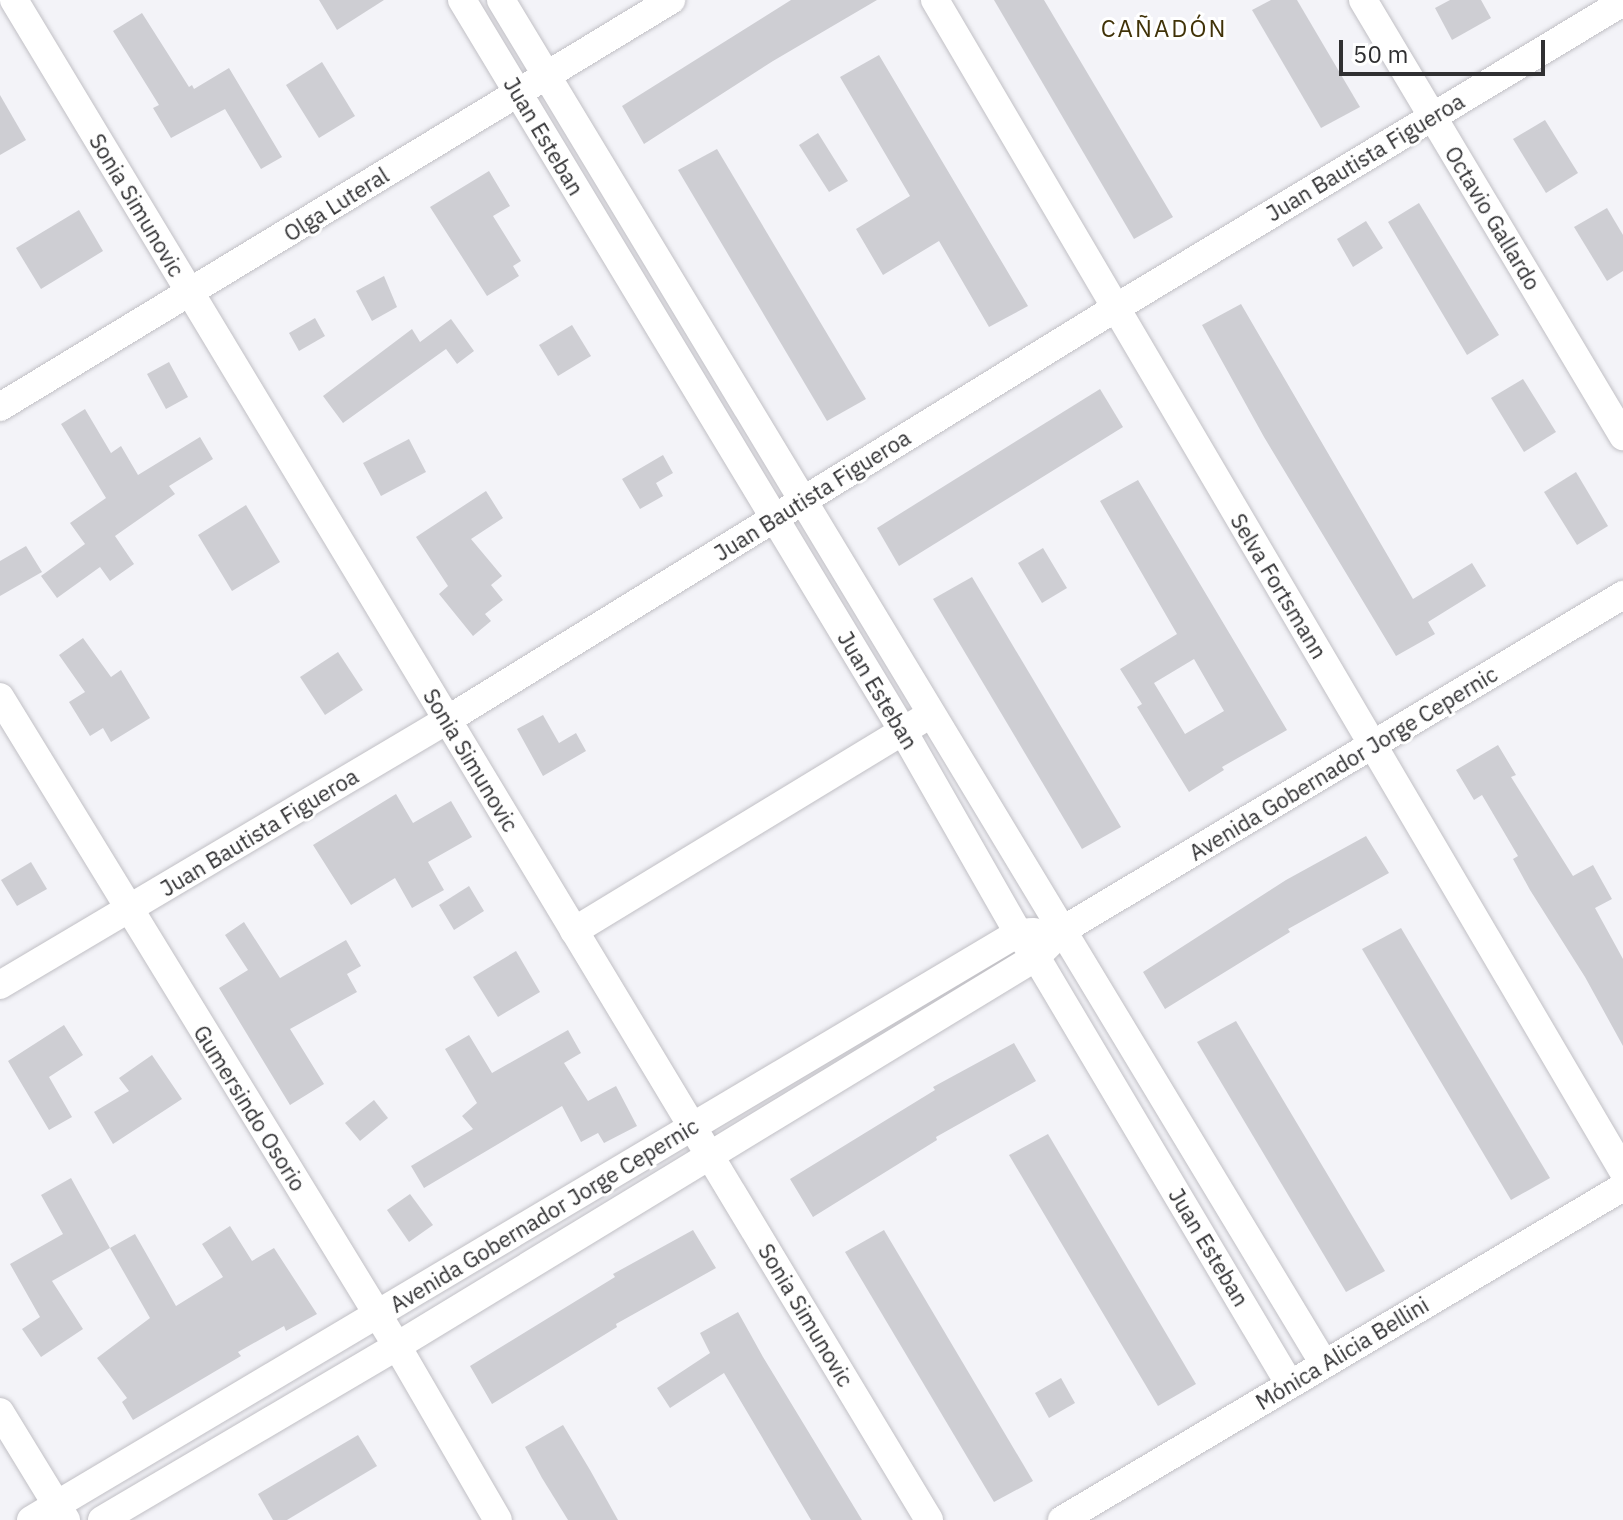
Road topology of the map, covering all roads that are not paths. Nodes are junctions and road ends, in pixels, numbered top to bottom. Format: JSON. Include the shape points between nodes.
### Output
{"nodes":[{"id":1,"x":14,"y":0,"type":"edge"},
{"id":2,"x":462,"y":0,"type":"edge"},
{"id":3,"x":501,"y":0,"type":"edge"},
{"id":4,"x":671,"y":0,"type":"edge"},
{"id":5,"x":935,"y":0,"type":"edge"},
{"id":6,"x":1363,"y":0,"type":"edge"},
{"id":7,"x":1623,"y":2,"type":"edge"},
{"id":8,"x":546,"y":74,"type":"junction"},
{"id":9,"x":517,"y":92,"type":"junction"},
{"id":10,"x":1432,"y":117,"type":"junction"},
{"id":11,"x":191,"y":294,"type":"junction"},
{"id":12,"x":1114,"y":309,"type":"junction"},
{"id":13,"x":0,"y":407,"type":"edge"},
{"id":14,"x":1623,"y":436,"type":"edge"},
{"id":15,"x":803,"y":500,"type":"junction"},
{"id":16,"x":774,"y":518,"type":"junction"},
{"id":17,"x":1623,"y":595,"type":"edge"},
{"id":18,"x":0,"y":697,"type":"edge"},
{"id":19,"x":932,"y":714,"type":"junction"},
{"id":20,"x":447,"y":720,"type":"junction"},
{"id":21,"x":903,"y":731,"type":"junction"},
{"id":22,"x":1373,"y":745,"type":"junction"},
{"id":23,"x":128,"y":910,"type":"junction"},
{"id":24,"x":1063,"y":930,"type":"junction"},
{"id":25,"x":574,"y":931,"type":"junction"},
{"id":26,"x":1018,"y":933,"type":"junction"},
{"id":27,"x":1036,"y":957,"type":"junction"},
{"id":28,"x":0,"y":985,"type":"edge"},
{"id":29,"x":692,"y":1126,"type":"junction"},
{"id":30,"x":710,"y":1155,"type":"junction"},
{"id":31,"x":1623,"y":1171,"type":"edge"},
{"id":32,"x":1623,"y":1187,"type":"edge"},
{"id":33,"x":377,"y":1314,"type":"junction"},
{"id":34,"x":397,"y":1346,"type":"junction"},
{"id":35,"x":1323,"y":1362,"type":"junction"},
{"id":36,"x":1290,"y":1384,"type":"junction"},
{"id":37,"x":0,"y":1412,"type":"edge"},
{"id":38,"x":61,"y":1512,"type":"edge"},
{"id":39,"x":31,"y":1520,"type":"edge"},
{"id":40,"x":102,"y":1520,"type":"edge"},
{"id":41,"x":498,"y":1520,"type":"edge"},
{"id":42,"x":929,"y":1520,"type":"edge"},
{"id":43,"x":1062,"y":1520,"type":"edge"}],
"edges":[{"from":1,"to":11,"type":"street","name":"Sonia Simunovic"},
{"from":2,"to":9,"type":"street","name":"Juan Esteban"},
{"from":3,"to":8,"type":"street","name":"Juan Esteban"},
{"from":4,"to":8,"type":"street","name":"Olga Luteral"},
{"from":5,"to":12,"type":"street","name":"Selva Fortsmann"},
{"from":6,"to":10,"type":"street","name":"Octavio Gallardo"},
{"from":7,"to":10,"type":"street","name":"Juan Bautista Figueroa"},
{"from":8,"to":9,"type":"street","name":"Olga Luteral"},
{"from":8,"to":15,"type":"street","name":"Juan Esteban"},
{"from":9,"to":11,"type":"street","name":"Olga Luteral"},
{"from":9,"to":16,"type":"street","name":"Juan Esteban"},
{"from":10,"to":12,"type":"street","name":"Juan Bautista Figueroa"},
{"from":10,"to":14,"type":"street","name":"Octavio Gallardo"},
{"from":11,"to":13,"type":"street","name":"Olga Luteral"},
{"from":11,"to":20,"type":"street","name":"Sonia Simunovic"},
{"from":12,"to":15,"type":"street","name":"Juan Bautista Figueroa"},
{"from":12,"to":22,"type":"street","name":"Selva Fortsmann"},
{"from":15,"to":16,"type":"street","name":"Juan Bautista Figueroa"},
{"from":15,"to":19,"type":"street","name":"Juan Esteban"},
{"from":16,"to":20,"type":"street","name":"Juan Bautista Figueroa"},
{"from":16,"to":21,"type":"street","name":"Juan Esteban"},
{"from":17,"to":22,"type":"street","name":"Avenida Gobernador Jorge Cepernic"},
{"from":18,"to":23,"type":"street","name":"Gumersindo Osorio"},
{"from":19,"to":21,"type":"street"},
{"from":19,"to":24,"type":"street","name":"Juan Esteban"},
{"from":20,"to":23,"type":"street","name":"Juan Bautista Figueroa"},
{"from":20,"to":25,"type":"street","name":"Sonia Simunovic"},
{"from":21,"to":25,"type":"street"},
{"from":21,"to":26,"type":"street","name":"Juan Esteban"},
{"from":22,"to":24,"type":"street","name":"Avenida Gobernador Jorge Cepernic"},
{"from":22,"to":31,"type":"street","name":"Selva Fortsmann"},
{"from":23,"to":28,"type":"street","name":"Juan Bautista Figueroa"},
{"from":23,"to":33,"type":"street","name":"Gumersindo Osorio"},
{"from":24,"to":26,"type":"street","name":"Avenida Gobernador Jorge Cepernic"},
{"from":24,"to":27,"type":"street","name":"Avenida Gobernador Jorge Cepernic"},
{"from":24,"to":35,"type":"street","name":"Juan Esteban"},
{"from":25,"to":29,"type":"street","name":"Sonia Simunovic"},
{"from":26,"to":27,"type":"street","name":"Juan Esteban"},
{"from":26,"to":29,"type":"street","name":"Avenida Gobernador Jorge Cepernic"},
{"from":27,"to":30,"type":"street","name":"Avenida Gobernador Jorge Cepernic"},
{"from":27,"to":36,"type":"street","name":"Juan Esteban"},
{"from":29,"to":30,"type":"street","name":"Sonia Simunovic"},
{"from":29,"to":33,"type":"street","name":"Avenida Gobernador Jorge Cepernic"},
{"from":30,"to":34,"type":"street","name":"Avenida Gobernador Jorge Cepernic"},
{"from":30,"to":42,"type":"street","name":"Sonia Simunovic"},
{"from":32,"to":35,"type":"street","name":"Mónica Alicia Bellini"},
{"from":33,"to":34,"type":"street","name":"Gumersindo Osorio"},
{"from":33,"to":38,"type":"street","name":"Avenida Gobernador Jorge Cepernic"},
{"from":34,"to":40,"type":"street","name":"Avenida Gobernador Jorge Cepernic"},
{"from":34,"to":41,"type":"street","name":"Gumersindo Osorio"},
{"from":35,"to":36,"type":"street","name":"Mónica Alicia Bellini"},
{"from":36,"to":43,"type":"street","name":"Mónica Alicia Bellini"},
{"from":37,"to":38,"type":"street"},
{"from":38,"to":39,"type":"street","name":"Avenida Gobernador Jorge Cepernic"}]}
